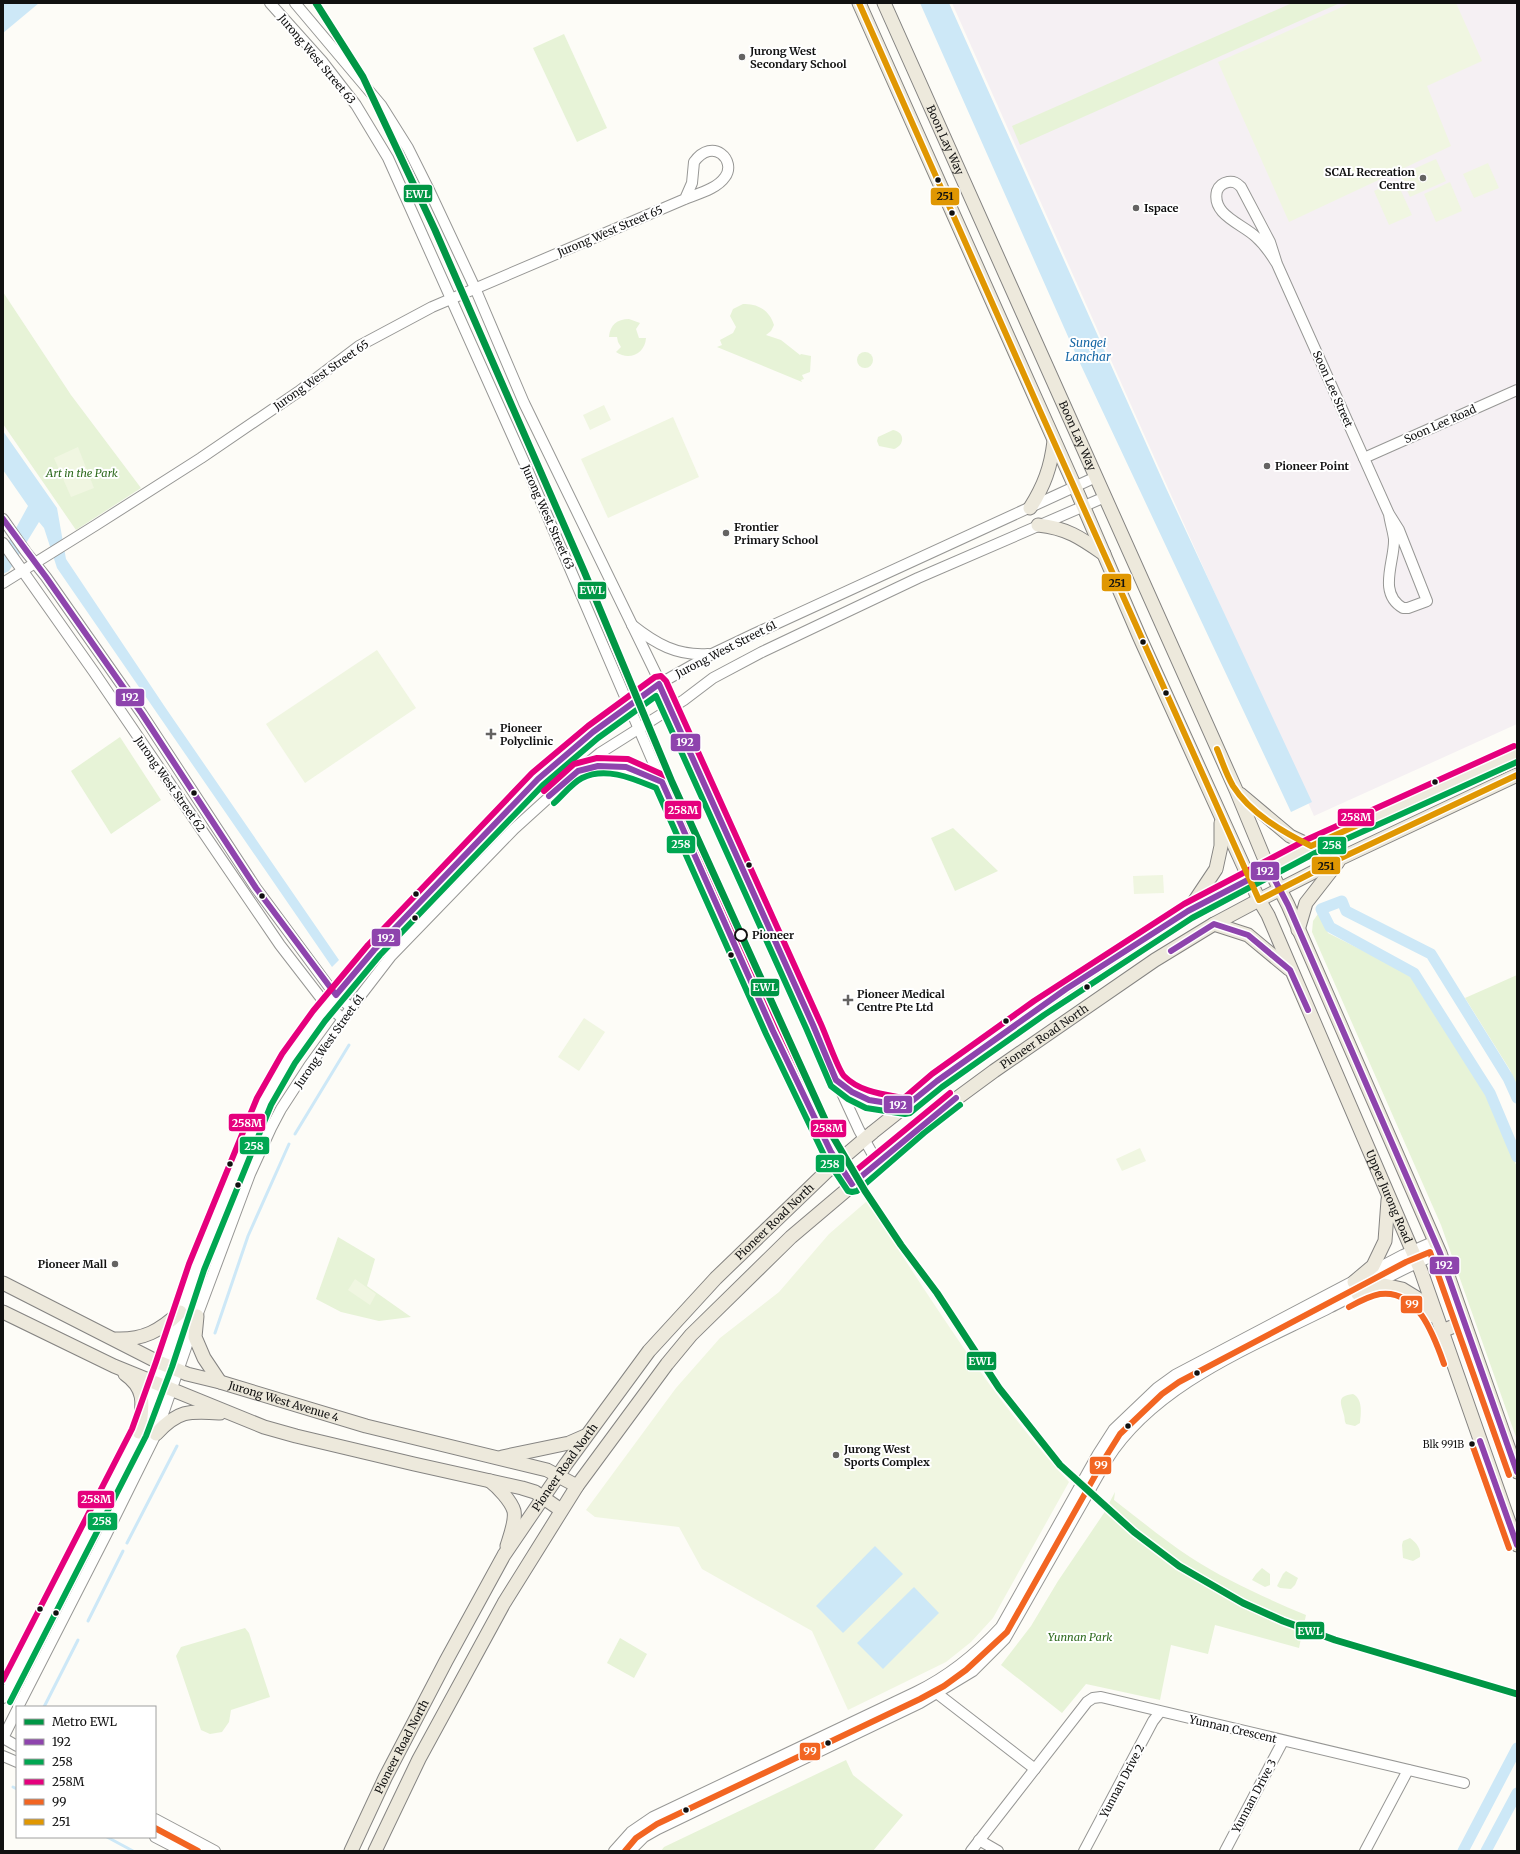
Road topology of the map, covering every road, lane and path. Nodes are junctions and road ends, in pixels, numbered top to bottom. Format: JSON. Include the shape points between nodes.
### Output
{"nodes":[{"id":1,"x":270,"y":3,"type":"edge"},
{"id":2,"x":295,"y":3,"type":"edge"},
{"id":3,"x":859,"y":3,"type":"edge"},
{"id":4,"x":884,"y":3,"type":"edge"},
{"id":5,"x":685,"y":199,"type":"junction"},
{"id":6,"x":1277,"y":264,"type":"junction"},
{"id":7,"x":475,"y":288,"type":"junction"},
{"id":8,"x":452,"y":299,"type":"junction"},
{"id":9,"x":1517,"y":390,"type":"edge"},
{"id":10,"x":1054,"y":439,"type":"junction"},
{"id":11,"x":1364,"y":458,"type":"junction"},
{"id":12,"x":1096,"y":477,"type":"junction"},
{"id":13,"x":1075,"y":487,"type":"junction"},
{"id":14,"x":1105,"y":497,"type":"junction"},
{"id":15,"x":1084,"y":506,"type":"junction"},
{"id":16,"x":1030,"y":508,"type":"junction"},
{"id":17,"x":1389,"y":514,"type":"junction"},
{"id":18,"x":3,"y":519,"type":"edge"},
{"id":19,"x":1038,"y":525,"type":"junction"},
{"id":20,"x":3,"y":543,"type":"edge"},
{"id":21,"x":1105,"y":555,"type":"junction"},
{"id":22,"x":35,"y":564,"type":"junction"},
{"id":23,"x":23,"y":571,"type":"junction"},
{"id":24,"x":3,"y":583,"type":"edge"},
{"id":25,"x":630,"y":624,"type":"junction"},
{"id":26,"x":712,"y":654,"type":"junction"},
{"id":27,"x":659,"y":684,"type":"junction"},
{"id":28,"x":629,"y":704,"type":"junction"},
{"id":29,"x":670,"y":708,"type":"junction"},
{"id":30,"x":639,"y":728,"type":"junction"},
{"id":31,"x":1517,"y":753,"type":"edge"},
{"id":32,"x":578,"y":771,"type":"junction"},
{"id":33,"x":1517,"y":775,"type":"edge"},
{"id":34,"x":662,"y":782,"type":"junction"},
{"id":35,"x":1236,"y":790,"type":"junction"},
{"id":36,"x":1221,"y":817,"type":"junction"},
{"id":37,"x":1311,"y":846,"type":"junction"},
{"id":38,"x":1339,"y":859,"type":"junction"},
{"id":39,"x":1269,"y":869,"type":"junction"},
{"id":40,"x":1249,"y":879,"type":"junction"},
{"id":41,"x":1280,"y":889,"type":"junction"},
{"id":42,"x":1259,"y":900,"type":"junction"},
{"id":43,"x":1188,"y":911,"type":"junction"},
{"id":44,"x":1214,"y":924,"type":"junction"},
{"id":45,"x":1298,"y":930,"type":"junction"},
{"id":46,"x":1290,"y":970,"type":"junction"},
{"id":47,"x":336,"y":995,"type":"junction"},
{"id":48,"x":328,"y":1006,"type":"junction"},
{"id":49,"x":351,"y":1008,"type":"junction"},
{"id":50,"x":343,"y":1019,"type":"junction"},
{"id":51,"x":836,"y":1080,"type":"junction"},
{"id":52,"x":906,"y":1106,"type":"junction"},
{"id":53,"x":864,"y":1139,"type":"junction"},
{"id":54,"x":877,"y":1162,"type":"junction"},
{"id":55,"x":838,"y":1163,"type":"junction"},
{"id":56,"x":852,"y":1184,"type":"junction"},
{"id":57,"x":1388,"y":1194,"type":"junction"},
{"id":58,"x":1434,"y":1241,"type":"junction"},
{"id":59,"x":1440,"y":1253,"type":"junction"},
{"id":60,"x":1414,"y":1257,"type":"junction"},
{"id":61,"x":3,"y":1283,"type":"edge"},
{"id":62,"x":1356,"y":1288,"type":"junction"},
{"id":63,"x":3,"y":1312,"type":"edge"},
{"id":64,"x":180,"y":1312,"type":"junction"},
{"id":65,"x":197,"y":1316,"type":"junction"},
{"id":66,"x":1464,"y":1322,"type":"junction"},
{"id":67,"x":1442,"y":1331,"type":"junction"},
{"id":68,"x":114,"y":1339,"type":"junction"},
{"id":69,"x":164,"y":1365,"type":"junction"},
{"id":70,"x":114,"y":1366,"type":"junction"},
{"id":71,"x":178,"y":1370,"type":"junction"},
{"id":72,"x":220,"y":1382,"type":"junction"},
{"id":73,"x":156,"y":1384,"type":"junction"},
{"id":74,"x":171,"y":1390,"type":"junction"},
{"id":75,"x":227,"y":1413,"type":"junction"},
{"id":76,"x":139,"y":1432,"type":"junction"},
{"id":77,"x":156,"y":1434,"type":"junction"},
{"id":78,"x":588,"y":1434,"type":"junction"},
{"id":79,"x":498,"y":1458,"type":"junction"},
{"id":80,"x":1517,"y":1472,"type":"edge"},
{"id":81,"x":558,"y":1476,"type":"junction"},
{"id":82,"x":488,"y":1480,"type":"junction"},
{"id":83,"x":577,"y":1486,"type":"junction"},
{"id":84,"x":544,"y":1498,"type":"junction"},
{"id":85,"x":561,"y":1510,"type":"junction"},
{"id":86,"x":1517,"y":1545,"type":"edge"},
{"id":87,"x":504,"y":1555,"type":"junction"},
{"id":88,"x":929,"y":1686,"type":"junction"},
{"id":89,"x":938,"y":1694,"type":"junction"},
{"id":90,"x":3,"y":1698,"type":"edge"},
{"id":91,"x":19,"y":1706,"type":"edge"},
{"id":92,"x":16,"y":1712,"type":"edge"},
{"id":93,"x":1160,"y":1712,"type":"junction"},
{"id":94,"x":3,"y":1738,"type":"edge"},
{"id":95,"x":1283,"y":1741,"type":"junction"},
{"id":96,"x":16,"y":1745,"type":"edge"},
{"id":97,"x":3,"y":1756,"type":"edge"},
{"id":98,"x":16,"y":1762,"type":"edge"},
{"id":99,"x":1035,"y":1769,"type":"junction"},
{"id":100,"x":1408,"y":1770,"type":"junction"},
{"id":101,"x":1464,"y":1783,"type":"dead end"},
{"id":102,"x":156,"y":1819,"type":"edge"},
{"id":103,"x":156,"y":1838,"type":"edge"},
{"id":104,"x":979,"y":1840,"type":"junction"},
{"id":105,"x":182,"y":1851,"type":"edge"},
{"id":106,"x":215,"y":1851,"type":"edge"},
{"id":107,"x":351,"y":1851,"type":"edge"},
{"id":108,"x":375,"y":1851,"type":"edge"},
{"id":109,"x":614,"y":1851,"type":"edge"},
{"id":110,"x":630,"y":1851,"type":"edge"},
{"id":111,"x":971,"y":1851,"type":"edge"},
{"id":112,"x":998,"y":1851,"type":"edge"},
{"id":113,"x":1084,"y":1851,"type":"edge"},
{"id":114,"x":1225,"y":1851,"type":"edge"},
{"id":115,"x":1365,"y":1851,"type":"edge"}],
"edges":[{"from":1,"to":8,"type":"street","name":"Jurong West Street 63","via":[[322,61],[356,105],[388,158]]},
{"from":2,"to":7,"type":"street","name":"Jurong West Street 63","via":[[381,105],[414,161]]},
{"from":3,"to":10,"type":"main road","name":"Boon Lay Way"},
{"from":4,"to":12,"type":"main road","name":"Boon Lay Way"},
{"from":5,"to":5,"type":"street","name":"Jurong West Street 65","via":[[692,183],[694,162],[698,156],[705,151],[720,152],[728,168],[724,178],[710,188]]},
{"from":5,"to":7,"type":"street","name":"Jurong West Street 65"},
{"from":6,"to":6,"type":"street","name":"Soon Lee Street","via":[[1265,245],[1222,211],[1217,204],[1218,188],[1223,184],[1230,181],[1242,187],[1270,242]]},
{"from":6,"to":11,"type":"street","name":"Soon Lee Street"},
{"from":7,"to":8,"type":"street","name":"Jurong West Street 65"},
{"from":7,"to":25,"type":"street","name":"Jurong West Street 63","via":[[524,403]]},
{"from":8,"to":22,"type":"street","name":"Jurong West Street 65","via":[[359,346],[298,392],[201,458]]},
{"from":8,"to":28,"type":"street","name":"Jurong West Street 63"},
{"from":9,"to":11,"type":"street","name":"Soon Lee Road"},
{"from":10,"to":13,"type":"main road","name":"Boon Lay Way"},
{"from":10,"to":16,"type":"main road","via":[[1047,478]]},
{"from":11,"to":17,"type":"street","name":"Soon Lee Street"},
{"from":12,"to":13,"type":"street","name":"Jurong West Street 61"},
{"from":12,"to":14,"type":"main road","name":"Boon Lay Way"},
{"from":13,"to":15,"type":"main road","name":"Boon Lay Way"},
{"from":13,"to":16,"type":"street","name":"Jurong West Street 61"},
{"from":14,"to":15,"type":"street","name":"Jurong West Street 61"},
{"from":14,"to":35,"type":"main road","name":"Boon Lay Way"},
{"from":15,"to":19,"type":"street","name":"Jurong West Street 61"},
{"from":15,"to":21,"type":"main road","name":"Boon Lay Way"},
{"from":16,"to":26,"type":"street","name":"Jurong West Street 61"},
{"from":17,"to":17,"type":"street","name":"Soon Lee Street","via":[[1399,530],[1427,601],[1408,608],[1403,608],[1393,600],[1389,588],[1388,578],[1394,539]]},
{"from":18,"to":22,"type":"street","name":"Jurong West Street 62"},
{"from":19,"to":21,"type":"main road","via":[[1068,531]]},
{"from":19,"to":29,"type":"street","name":"Jurong West Street 61","via":[[918,578],[762,652],[713,678]]},
{"from":20,"to":23,"type":"street","name":"Jurong West Street 62"},
{"from":21,"to":36,"type":"main road","name":"Boon Lay Way"},
{"from":22,"to":23,"type":"street","name":"Jurong West Street 65"},
{"from":22,"to":47,"type":"street","name":"Jurong West Street 62","via":[[142,714],[256,888]]},
{"from":23,"to":24,"type":"street","name":"Jurong West Street 65"},
{"from":23,"to":48,"type":"street","name":"Jurong West Street 62","via":[[280,944]]},
{"from":25,"to":26,"type":"street","via":[[676,652]]},
{"from":25,"to":27,"type":"street","name":"Jurong West Street 63"},
{"from":26,"to":27,"type":"street","name":"Jurong West Street 61"},
{"from":27,"to":28,"type":"street","name":"Jurong West Street 61"},
{"from":27,"to":29,"type":"street","name":"Jurong West Street 63"},
{"from":28,"to":30,"type":"street","name":"Jurong West Street 63"},
{"from":28,"to":47,"type":"street","name":"Jurong West Street 61","via":[[565,754],[538,779],[374,950]]},
{"from":29,"to":30,"type":"street","name":"Jurong West Street 61"},
{"from":29,"to":51,"type":"street","name":"Jurong West Street 63"},
{"from":30,"to":32,"type":"street","name":"Jurong West Street 61","via":[[600,753]]},
{"from":30,"to":34,"type":"street","name":"Jurong West Street 63"},
{"from":31,"to":37,"type":"main road","name":"Pioneer Road North"},
{"from":32,"to":34,"type":"street","via":[[598,766],[626,767]]},
{"from":32,"to":49,"type":"street","name":"Jurong West Street 61","via":[[514,829],[391,956]]},
{"from":33,"to":38,"type":"main road","name":"Pioneer Road North"},
{"from":34,"to":55,"type":"street","name":"Jurong West Street 63","via":[[773,1031]]},
{"from":35,"to":37,"type":"main road","via":[[1290,836]]},
{"from":35,"to":39,"type":"main road","name":"Boon Lay Way"},
{"from":36,"to":40,"type":"main road","name":"Boon Lay Way"},
{"from":36,"to":43,"type":"main road","via":[[1221,846],[1216,869]]},
{"from":37,"to":39,"type":"main road","name":"Pioneer Road North"},
{"from":38,"to":41,"type":"main road","name":"Pioneer Road North"},
{"from":38,"to":45,"type":"main road","via":[[1306,903]]},
{"from":39,"to":40,"type":"main road","name":"Pioneer Road North"},
{"from":39,"to":41,"type":"main road"},
{"from":40,"to":42,"type":"main road","name":"Upper Jurong Road"},
{"from":40,"to":43,"type":"main road","name":"Pioneer Road North"},
{"from":41,"to":42,"type":"main road","name":"Pioneer Road North"},
{"from":41,"to":45,"type":"main road"},
{"from":42,"to":44,"type":"main road","name":"Pioneer Road North"},
{"from":42,"to":46,"type":"main road","name":"Upper Jurong Road"},
{"from":43,"to":52,"type":"main road","name":"Pioneer Road North","via":[[1044,1004]]},
{"from":44,"to":46,"type":"main road","via":[[1248,935]]},
{"from":44,"to":54,"type":"main road","name":"Pioneer Road North","via":[[1155,960],[981,1080]]},
{"from":45,"to":58,"type":"main road"},
{"from":46,"to":57,"type":"main road","name":"Upper Jurong Road"},
{"from":47,"to":48,"type":"street","name":"Jurong West Street 61"},
{"from":47,"to":49,"type":"street","name":"Jurong West Street 62"},
{"from":48,"to":50,"type":"street","name":"Jurong West Street 62"},
{"from":48,"to":64,"type":"street","name":"Jurong West Street 61","via":[[306,1032],[264,1101]]},
{"from":49,"to":50,"type":"street","name":"Jurong West Street 61"},
{"from":50,"to":65,"type":"street","name":"Jurong West Street 61","via":[[309,1066],[271,1128],[250,1174]]},
{"from":51,"to":52,"type":"main road","via":[[869,1100]]},
{"from":51,"to":53,"type":"street","name":"Jurong West Street 63"},
{"from":52,"to":53,"type":"main road","name":"Pioneer Road North"},
{"from":53,"to":54,"type":"street","name":"Jurong West Street 63"},
{"from":53,"to":55,"type":"main road","name":"Pioneer Road North"},
{"from":54,"to":56,"type":"main road","name":"Pioneer Road North"},
{"from":55,"to":56,"type":"street","name":"Jurong West Street 63"},
{"from":55,"to":78,"type":"main road","name":"Pioneer Road North","via":[[716,1278],[649,1351]]},
{"from":56,"to":83,"type":"main road","name":"Pioneer Road North","via":[[790,1237],[691,1335]]},
{"from":57,"to":60,"type":"main road","name":"Upper Jurong Road"},
{"from":57,"to":62,"type":"main road","via":[[1385,1241],[1373,1266]]},
{"from":58,"to":59,"type":"main road"},
{"from":58,"to":60,"type":"street"},
{"from":59,"to":60,"type":"street"},
{"from":59,"to":66,"type":"main road"},
{"from":60,"to":62,"type":"street"},
{"from":60,"to":67,"type":"main road","name":"Upper Jurong Road"},
{"from":61,"to":68,"type":"main road","name":"Jurong West Avenue 4"},
{"from":62,"to":67,"type":"main road","via":[[1384,1285],[1402,1289],[1420,1300]]},
{"from":62,"to":88,"type":"street","via":[[1175,1375],[1157,1388],[1114,1429],[1001,1627],[968,1659]]},
{"from":62,"to":89,"type":"street","via":[[1175,1390],[1119,1441],[1005,1639],[973,1671]]},
{"from":63,"to":70,"type":"main road"},
{"from":64,"to":68,"type":"main road","via":[[168,1324],[140,1338]]},
{"from":64,"to":69,"type":"street","name":"Jurong West Street 61"},
{"from":65,"to":71,"type":"street","name":"Jurong West Street 61"},
{"from":65,"to":72,"type":"main road","via":[[195,1337],[204,1358]]},
{"from":66,"to":67,"type":"main road"},
{"from":66,"to":80,"type":"main road"},
{"from":67,"to":86,"type":"main road","name":"Upper Jurong Road"},
{"from":68,"to":69,"type":"main road","name":"Jurong West Avenue 4"},
{"from":69,"to":71,"type":"main road","name":"Jurong West Avenue 4"},
{"from":69,"to":73,"type":"street","name":"Jurong West Street 61"},
{"from":70,"to":73,"type":"main road"},
{"from":70,"to":76,"type":"main road","via":[[134,1380],[140,1391],[143,1402]]},
{"from":71,"to":72,"type":"main road","name":"Jurong West Avenue 4"},
{"from":71,"to":74,"type":"street","name":"Jurong West Street 61"},
{"from":72,"to":79,"type":"main road","name":"Jurong West Avenue 4","via":[[366,1426]]},
{"from":73,"to":74,"type":"main road"},
{"from":73,"to":76,"type":"street","name":"Jurong West Street 61"},
{"from":74,"to":75,"type":"main road"},
{"from":74,"to":77,"type":"street","name":"Jurong West Street 61"},
{"from":75,"to":77,"type":"main road","via":[[191,1411],[176,1416]]},
{"from":75,"to":82,"type":"main road","via":[[296,1436]]},
{"from":76,"to":90,"type":"street","name":"Jurong West Street 61"},
{"from":77,"to":91,"type":"street","name":"Jurong West Street 61"},
{"from":78,"to":79,"type":"main road","via":[[570,1444]]},
{"from":78,"to":81,"type":"main road","name":"Pioneer Road North"},
{"from":79,"to":81,"type":"main road","name":"Jurong West Avenue 4","via":[[547,1470]]},
{"from":81,"to":83,"type":"main road","name":"Jurong West Avenue 4"},
{"from":81,"to":84,"type":"main road","name":"Pioneer Road North"},
{"from":82,"to":84,"type":"main road","via":[[535,1492]]},
{"from":82,"to":87,"type":"main road","via":[[499,1488],[514,1511]]},
{"from":83,"to":85,"type":"main road","name":"Pioneer Road North"},
{"from":84,"to":85,"type":"main road"},
{"from":84,"to":87,"type":"main road","name":"Pioneer Road North"},
{"from":85,"to":108,"type":"main road","name":"Pioneer Road North","via":[[504,1603],[452,1696]]},
{"from":87,"to":107,"type":"main road","name":"Pioneer Road North","via":[[385,1778]]},
{"from":88,"to":89,"type":"street"},
{"from":88,"to":109,"type":"street","via":[[653,1817],[631,1832]]},
{"from":89,"to":99,"type":"street"},
{"from":89,"to":110,"type":"street","via":[[658,1829]]},
{"from":92,"to":94,"type":"street"},
{"from":93,"to":95,"type":"street","name":"Yunnan Crescent"},
{"from":93,"to":99,"type":"street","name":"Yunnan Crescent","via":[[1101,1697],[1093,1698],[1087,1702]]},
{"from":93,"to":113,"type":"street","name":"Yunnan Drive 2"},
{"from":94,"to":96,"type":"street"},
{"from":95,"to":100,"type":"street","name":"Yunnan Crescent"},
{"from":95,"to":114,"type":"street","name":"Yunnan Drive 3"},
{"from":97,"to":98,"type":"street"},
{"from":99,"to":104,"type":"street","name":"Yunnan Crescent"},
{"from":100,"to":101,"type":"street","name":"Yunnan Crescent"},
{"from":100,"to":115,"type":"street"},
{"from":102,"to":106,"type":"street"},
{"from":103,"to":105,"type":"street"},
{"from":104,"to":111,"type":"street","name":"Yunnan Crescent"},
{"from":104,"to":112,"type":"street"}]}
